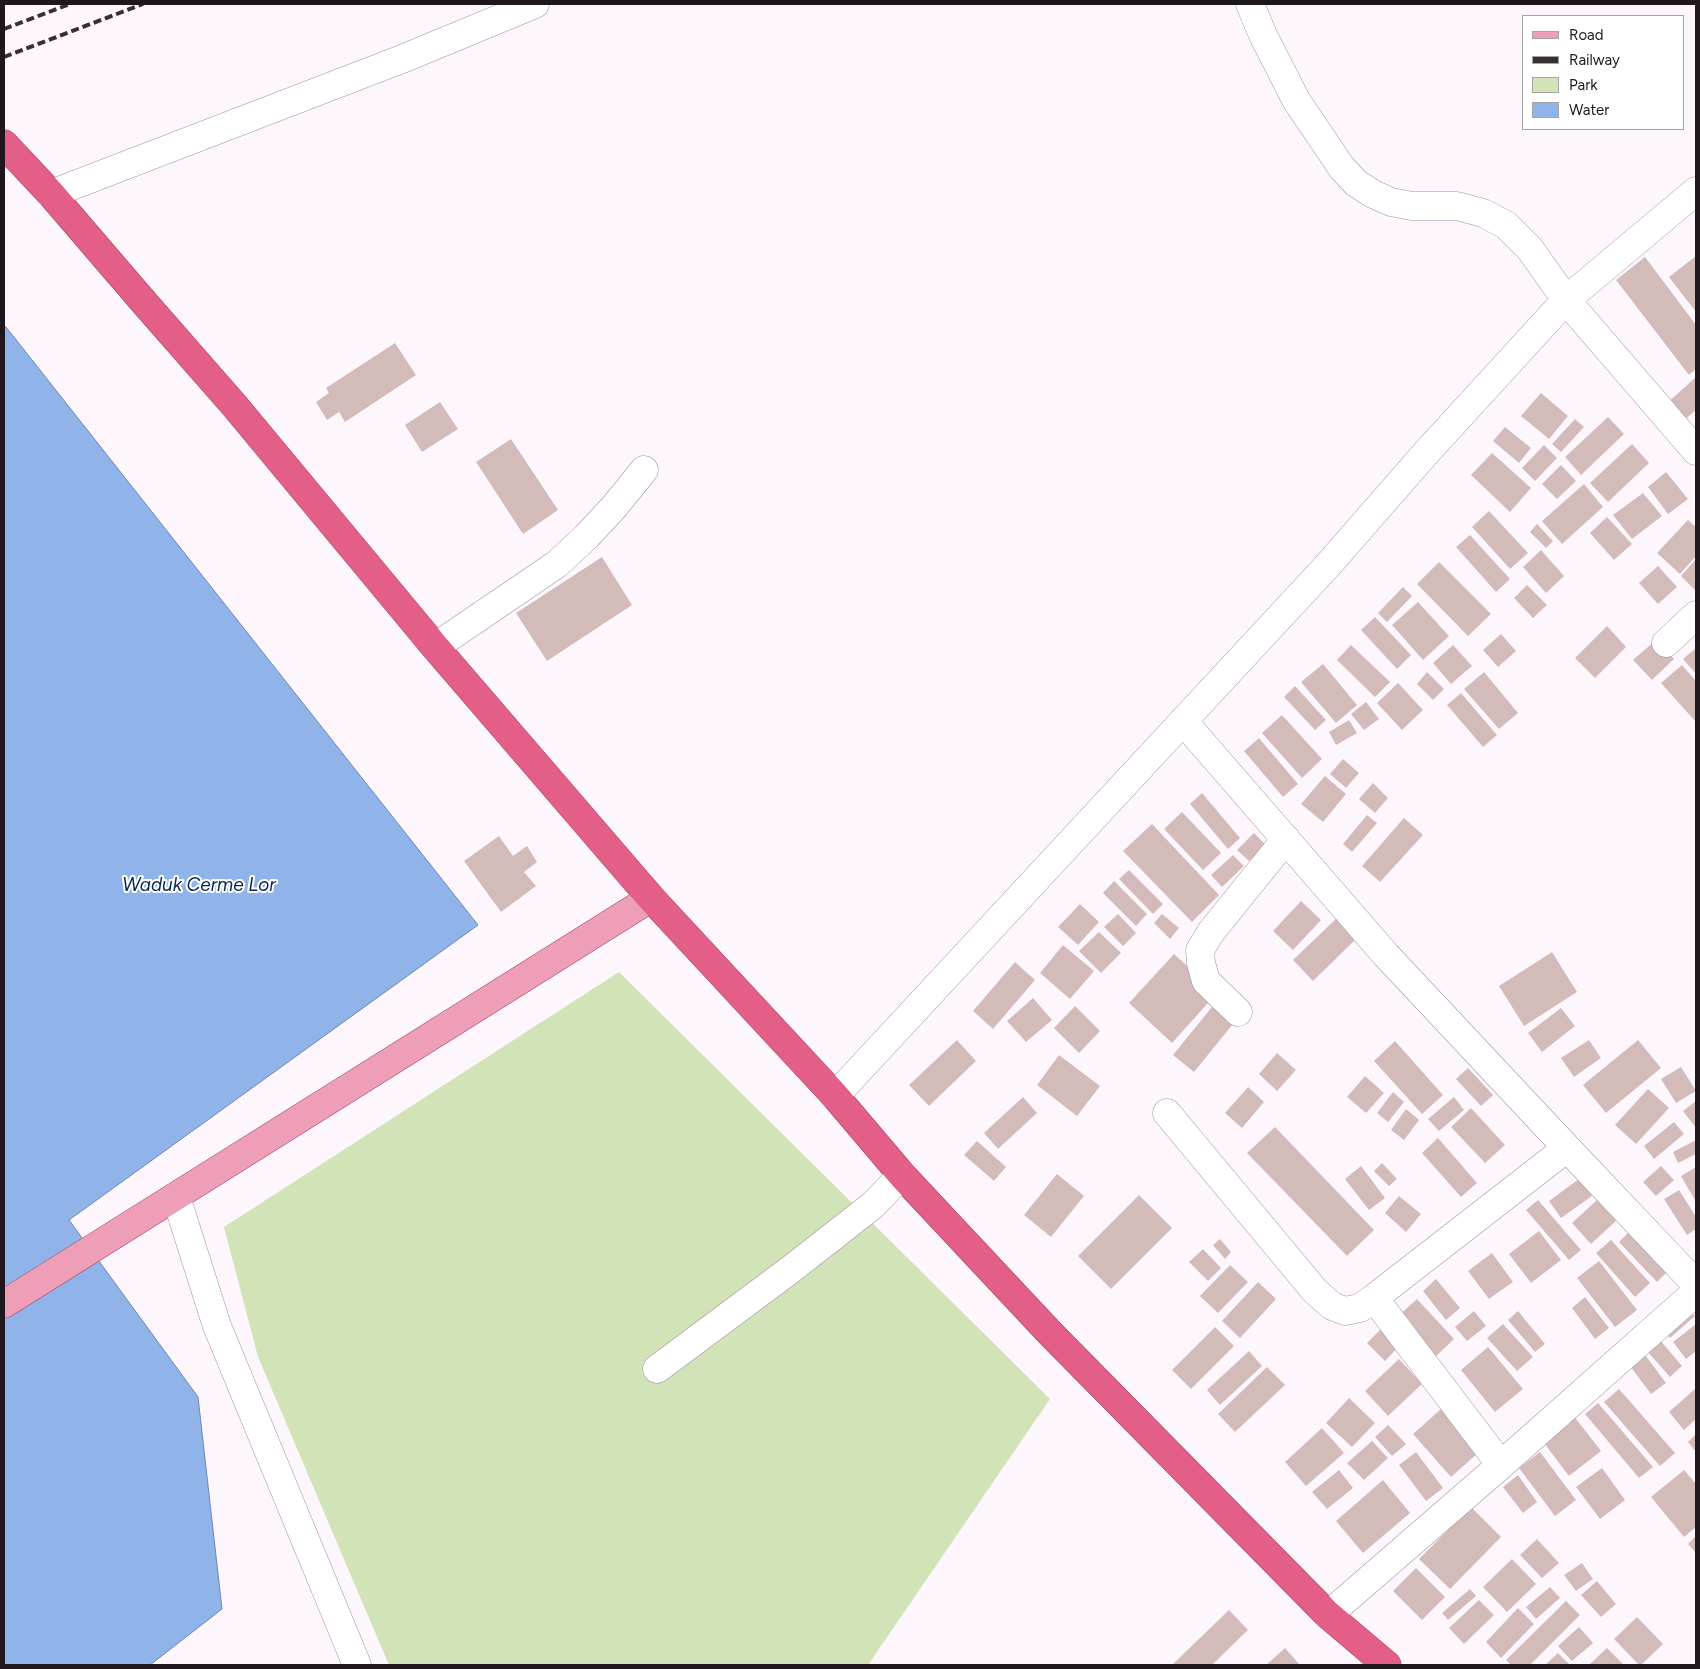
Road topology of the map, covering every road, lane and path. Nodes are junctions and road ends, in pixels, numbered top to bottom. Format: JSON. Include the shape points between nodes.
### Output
{"nodes":[{"id":1,"x":535,"y":4,"type":"edge"},
{"id":2,"x":1250,"y":4,"type":"edge"},
{"id":3,"x":4,"y":144,"type":"edge"},
{"id":4,"x":1696,"y":191,"type":"edge"},
{"id":5,"x":52,"y":194,"type":"junction"},
{"id":6,"x":1566,"y":300,"type":"junction"},
{"id":7,"x":1696,"y":451,"type":"edge"},
{"id":8,"x":644,"y":470,"type":"dead end"},
{"id":9,"x":1696,"y":615,"type":"edge"},
{"id":10,"x":1666,"y":643,"type":"dead end"},
{"id":11,"x":435,"y":647,"type":"junction"},
{"id":12,"x":1183,"y":721,"type":"junction"},
{"id":13,"x":1286,"y":839,"type":"junction"},
{"id":14,"x":652,"y":898,"type":"junction"},
{"id":15,"x":1238,"y":1012,"type":"dead end"},
{"id":16,"x":835,"y":1096,"type":"junction"},
{"id":17,"x":1167,"y":1113,"type":"dead end"},
{"id":18,"x":1567,"y":1148,"type":"junction"},
{"id":19,"x":902,"y":1175,"type":"junction"},
{"id":20,"x":176,"y":1196,"type":"junction"},
{"id":21,"x":1696,"y":1284,"type":"edge"},
{"id":22,"x":1696,"y":1292,"type":"edge"},
{"id":23,"x":1374,"y":1298,"type":"junction"},
{"id":24,"x":4,"y":1304,"type":"edge"},
{"id":25,"x":657,"y":1369,"type":"dead end"},
{"id":26,"x":1501,"y":1465,"type":"junction"},
{"id":27,"x":1328,"y":1615,"type":"junction"},
{"id":28,"x":357,"y":1665,"type":"edge"},
{"id":29,"x":1387,"y":1665,"type":"edge"}],
"edges":[{"from":1,"to":5,"type":"street"},
{"from":2,"to":6,"type":"street","via":[[1296,100],[1342,168],[1356,183],[1391,202],[1412,206],[1457,206],[1483,213],[1506,225],[1530,249]]},
{"from":3,"to":5,"type":"highway"},
{"from":4,"to":6,"type":"street"},
{"from":5,"to":11,"type":"highway","via":[[234,405]]},
{"from":6,"to":7,"type":"street"},
{"from":6,"to":12,"type":"street"},
{"from":8,"to":11,"type":"street","via":[[614,507],[557,564]]},
{"from":9,"to":10,"type":"street"},
{"from":11,"to":14,"type":"highway"},
{"from":12,"to":13,"type":"street"},
{"from":12,"to":16,"type":"street"},
{"from":13,"to":15,"type":"street","via":[[1200,950],[1206,981]]},
{"from":13,"to":18,"type":"street","via":[[1386,955]]},
{"from":14,"to":16,"type":"highway"},
{"from":14,"to":20,"type":"main road"},
{"from":16,"to":19,"type":"highway"},
{"from":17,"to":23,"type":"street","via":[[1315,1291],[1332,1306],[1345,1311],[1360,1308]]},
{"from":18,"to":21,"type":"street"},
{"from":18,"to":23,"type":"street"},
{"from":19,"to":25,"type":"street","via":[[872,1205],[790,1270]]},
{"from":19,"to":27,"type":"highway","via":[[1050,1332]]},
{"from":20,"to":24,"type":"main road"},
{"from":20,"to":28,"type":"street","via":[[217,1326]]},
{"from":22,"to":26,"type":"street"},
{"from":23,"to":26,"type":"street"},
{"from":26,"to":27,"type":"street"},
{"from":27,"to":29,"type":"highway"}]}
